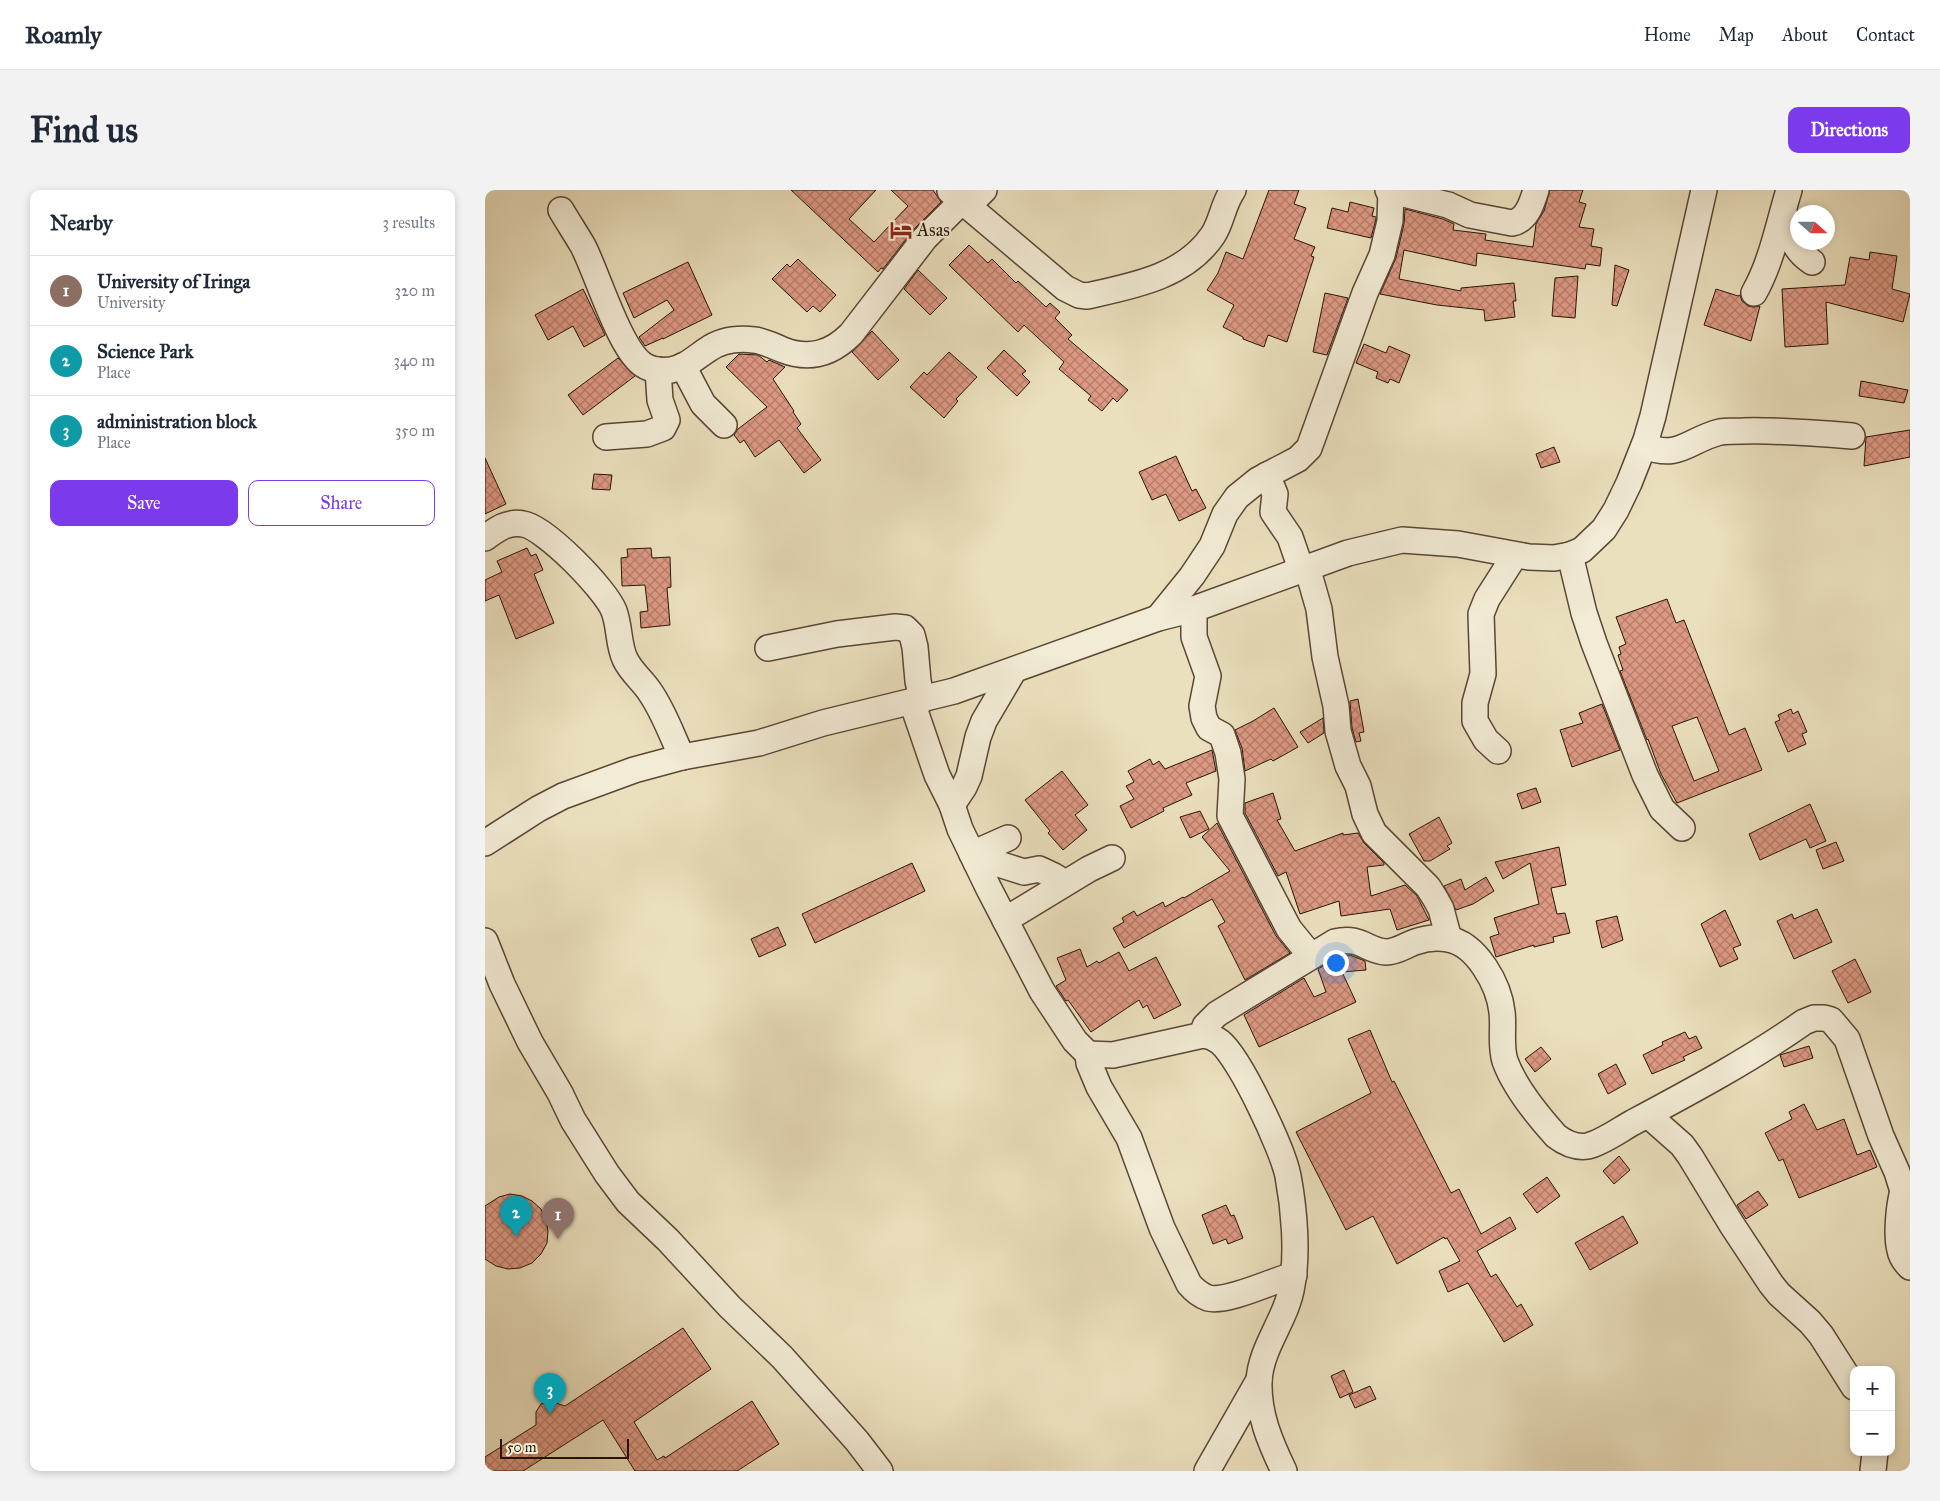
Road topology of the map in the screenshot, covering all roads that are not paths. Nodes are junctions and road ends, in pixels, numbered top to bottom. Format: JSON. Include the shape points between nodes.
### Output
{"nodes":[{"id":1,"x":1233,"y":190,"type":"edge"},
{"id":2,"x":1390,"y":190,"type":"edge"},
{"id":3,"x":1535,"y":190,"type":"edge"},
{"id":4,"x":1704,"y":190,"type":"edge"},
{"id":5,"x":966,"y":197,"type":"edge"},
{"id":6,"x":1786,"y":200,"type":"edge"},
{"id":7,"x":561,"y":210,"type":"dead end"},
{"id":8,"x":1812,"y":262,"type":"dead end"},
{"id":9,"x":1754,"y":294,"type":"dead end"},
{"id":10,"x":683,"y":366,"type":"junction"},
{"id":11,"x":657,"y":370,"type":"junction"},
{"id":12,"x":724,"y":425,"type":"dead end"},
{"id":13,"x":1852,"y":436,"type":"dead end"},
{"id":14,"x":606,"y":437,"type":"dead end"},
{"id":15,"x":1644,"y":446,"type":"junction"},
{"id":16,"x":1267,"y":475,"type":"junction"},
{"id":17,"x":485,"y":538,"type":"edge"},
{"id":18,"x":1515,"y":555,"type":"junction"},
{"id":19,"x":1570,"y":555,"type":"junction"},
{"id":20,"x":1304,"y":568,"type":"junction"},
{"id":21,"x":1194,"y":609,"type":"junction"},
{"id":22,"x":1157,"y":618,"type":"junction"},
{"id":23,"x":768,"y":648,"type":"dead end"},
{"id":24,"x":1014,"y":670,"type":"junction"},
{"id":25,"x":917,"y":701,"type":"junction"},
{"id":26,"x":1498,"y":751,"type":"dead end"},
{"id":27,"x":682,"y":757,"type":"junction"},
{"id":28,"x":952,"y":805,"type":"junction"},
{"id":29,"x":1681,"y":828,"type":"dead end"},
{"id":30,"x":1007,"y":838,"type":"dead end"},
{"id":31,"x":485,"y":843,"type":"edge"},
{"id":32,"x":974,"y":858,"type":"junction"},
{"id":33,"x":1113,"y":858,"type":"dead end"},
{"id":34,"x":1065,"y":883,"type":"junction"},
{"id":35,"x":1005,"y":920,"type":"junction"},
{"id":36,"x":1449,"y":939,"type":"junction"},
{"id":37,"x":485,"y":941,"type":"edge"},
{"id":38,"x":1311,"y":956,"type":"junction"},
{"id":39,"x":1203,"y":1035,"type":"junction"},
{"id":40,"x":1088,"y":1054,"type":"junction"},
{"id":41,"x":1648,"y":1115,"type":"junction"},
{"id":42,"x":1907,"y":1194,"type":"edge"},
{"id":43,"x":1910,"y":1267,"type":"edge"},
{"id":44,"x":1294,"y":1275,"type":"junction"},
{"id":45,"x":1259,"y":1380,"type":"junction"},
{"id":46,"x":1850,"y":1381,"type":"edge"},
{"id":47,"x":1875,"y":1456,"type":"edge"},
{"id":48,"x":880,"y":1471,"type":"edge"},
{"id":49,"x":1207,"y":1471,"type":"edge"},
{"id":50,"x":1284,"y":1471,"type":"edge"},
{"id":51,"x":1873,"y":1471,"type":"edge"}],
"edges":[{"from":1,"to":5,"type":"street","via":[[1209,240],[1175,269],[1142,283],[1087,296],[1065,288]]},
{"from":2,"to":3,"type":"street","via":[[1448,205],[1470,215],[1512,223],[1529,210]]},
{"from":2,"to":16,"type":"street","via":[[1390,221],[1382,255],[1309,448],[1298,459]]},
{"from":4,"to":15,"type":"street"},
{"from":5,"to":10,"type":"street","via":[[925,238],[840,344],[826,352],[806,356],[756,340],[733,339],[718,344]]},
{"from":6,"to":8,"type":"street","via":[[1794,245],[1802,256]]},
{"from":6,"to":9,"type":"street","via":[[1775,246]]},
{"from":7,"to":11,"type":"street","via":[[583,246],[625,341],[642,364]]},
{"from":10,"to":11,"type":"street"},
{"from":10,"to":12,"type":"street","via":[[703,404]]},
{"from":11,"to":14,"type":"street","via":[[660,400],[667,420],[663,428],[647,434]]},
{"from":13,"to":15,"type":"street","via":[[1771,431],[1722,432],[1672,451]]},
{"from":15,"to":19,"type":"street","via":[[1616,510],[1604,529],[1582,550]]},
{"from":16,"to":20,"type":"street","via":[[1275,494],[1273,512],[1290,537]]},
{"from":16,"to":22,"type":"street","via":[[1245,490],[1231,505],[1212,546]]},
{"from":17,"to":27,"type":"street","via":[[509,524],[522,523],[535,528],[603,592],[615,611],[625,660],[651,693]]},
{"from":18,"to":19,"type":"street","via":[[1554,558]]},
{"from":18,"to":20,"type":"street","via":[[1458,544],[1402,540]]},
{"from":18,"to":26,"type":"street","via":[[1487,599],[1480,623],[1483,674],[1475,703],[1475,721],[1486,740]]},
{"from":19,"to":29,"type":"street","via":[[1594,643],[1645,775],[1662,810]]},
{"from":20,"to":21,"type":"street"},
{"from":20,"to":36,"type":"street","via":[[1319,609],[1325,658],[1346,760],[1358,786],[1365,814],[1374,833],[1428,887],[1441,909]]},
{"from":21,"to":22,"type":"street"},
{"from":21,"to":38,"type":"street","via":[[1194,637],[1207,676],[1202,706],[1204,718],[1209,728],[1222,735],[1225,743],[1232,779],[1230,816],[1289,929]]},
{"from":22,"to":24,"type":"street"},
{"from":23,"to":25,"type":"street","via":[[837,634],[905,628],[912,635],[915,647]]},
{"from":24,"to":25,"type":"street"},
{"from":24,"to":28,"type":"street","via":[[984,721],[969,776]]},
{"from":25,"to":27,"type":"street","via":[[823,723],[759,743]]},
{"from":25,"to":28,"type":"street","via":[[937,775]]},
{"from":27,"to":31,"type":"street","via":[[634,770],[563,796]]},
{"from":28,"to":32,"type":"street"},
{"from":30,"to":32,"type":"street"},
{"from":32,"to":34,"type":"street","via":[[1024,872],[1039,869]]},
{"from":32,"to":35,"type":"street"},
{"from":33,"to":34,"type":"street"},
{"from":34,"to":35,"type":"street"},
{"from":35,"to":40,"type":"street","via":[[1041,991],[1062,1024]]},
{"from":36,"to":38,"type":"street","via":[[1432,938],[1386,952],[1358,941],[1343,941]]},
{"from":36,"to":41,"type":"street","via":[[1469,948],[1487,972],[1502,1011],[1504,1058],[1510,1073],[1556,1136],[1573,1146],[1590,1146]]},
{"from":37,"to":48,"type":"street","via":[[530,1042],[607,1174],[628,1202],[782,1357]]},
{"from":38,"to":39,"type":"street","via":[[1217,1014],[1205,1026]]},
{"from":39,"to":40,"type":"street","via":[[1113,1055]]},
{"from":39,"to":44,"type":"street","via":[[1221,1043],[1250,1085],[1285,1164],[1294,1224]]},
{"from":40,"to":44,"type":"street","via":[[1099,1087],[1129,1138],[1162,1228],[1195,1291],[1207,1298],[1245,1293]]},
{"from":41,"to":42,"type":"street","via":[[1739,1064],[1804,1022],[1824,1018],[1836,1024],[1847,1039],[1881,1136]]},
{"from":41,"to":46,"type":"street","via":[[1691,1156],[1775,1289],[1821,1335]]},
{"from":42,"to":43,"type":"street","via":[[1899,1205],[1899,1249]]},
{"from":44,"to":45,"type":"street","via":[[1289,1300],[1267,1349]]},
{"from":45,"to":49,"type":"street"},
{"from":45,"to":50,"type":"street","via":[[1259,1403],[1264,1425]]},
{"from":47,"to":51,"type":"street"}]}
